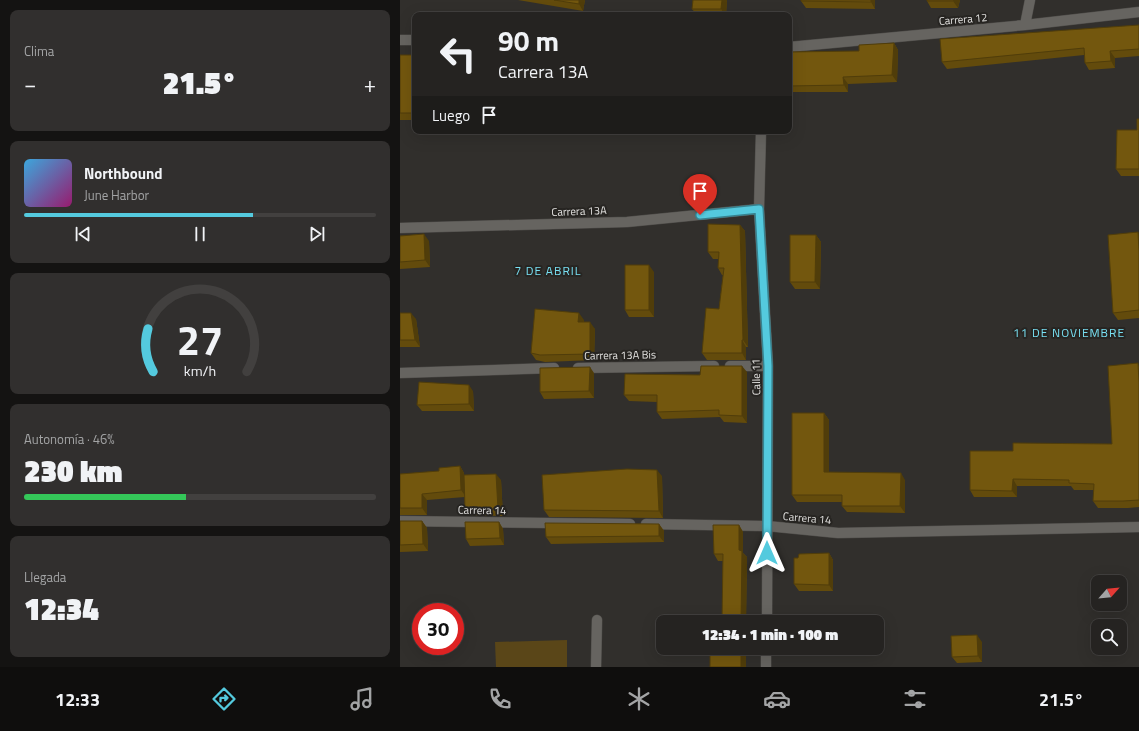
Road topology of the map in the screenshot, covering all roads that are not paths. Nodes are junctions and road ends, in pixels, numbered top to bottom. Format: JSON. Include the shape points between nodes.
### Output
{"nodes":[{"id":1,"x":1030,"y":0,"type":"edge"},
{"id":2,"x":1139,"y":12,"type":"edge"},
{"id":3,"x":1025,"y":25,"type":"junction"},
{"id":4,"x":400,"y":40,"type":"edge"},
{"id":5,"x":412,"y":40,"type":"edge"},
{"id":6,"x":792,"y":47,"type":"edge"},
{"id":7,"x":761,"y":134,"type":"edge"},
{"id":8,"x":759,"y":209,"type":"junction"},
{"id":9,"x":400,"y":228,"type":"edge"},
{"id":10,"x":768,"y":366,"type":"junction"},
{"id":11,"x":400,"y":373,"type":"edge"},
{"id":12,"x":400,"y":520,"type":"edge"},
{"id":13,"x":767,"y":526,"type":"junction"},
{"id":14,"x":1139,"y":527,"type":"edge"},
{"id":15,"x":767,"y":615,"type":"edge"},
{"id":16,"x":597,"y":620,"type":"dead end"},
{"id":17,"x":766,"y":655,"type":"edge"},
{"id":18,"x":596,"y":667,"type":"edge"},
{"id":19,"x":766,"y":667,"type":"edge"}],
"edges":[{"from":1,"to":3,"type":"street"},
{"from":2,"to":3,"type":"street","name":"Carrera 12"},
{"from":3,"to":6,"type":"street","name":"Carrera 12"},
{"from":4,"to":5,"type":"street"},
{"from":7,"to":8,"type":"street","name":"Calle 11"},
{"from":8,"to":9,"type":"street","name":"Carrera 13A","via":[[627,222]]},
{"from":8,"to":10,"type":"street","name":"Calle 11"},
{"from":10,"to":11,"type":"street","name":"Carrera 13A Bis"},
{"from":10,"to":13,"type":"street","name":"Calle 11"},
{"from":12,"to":13,"type":"street","name":"Carrera 14"},
{"from":13,"to":14,"type":"street","name":"Carrera 14","via":[[838,533]]},
{"from":13,"to":15,"type":"street","name":"Calle 11"},
{"from":16,"to":18,"type":"street"},
{"from":17,"to":19,"type":"street"}]}
